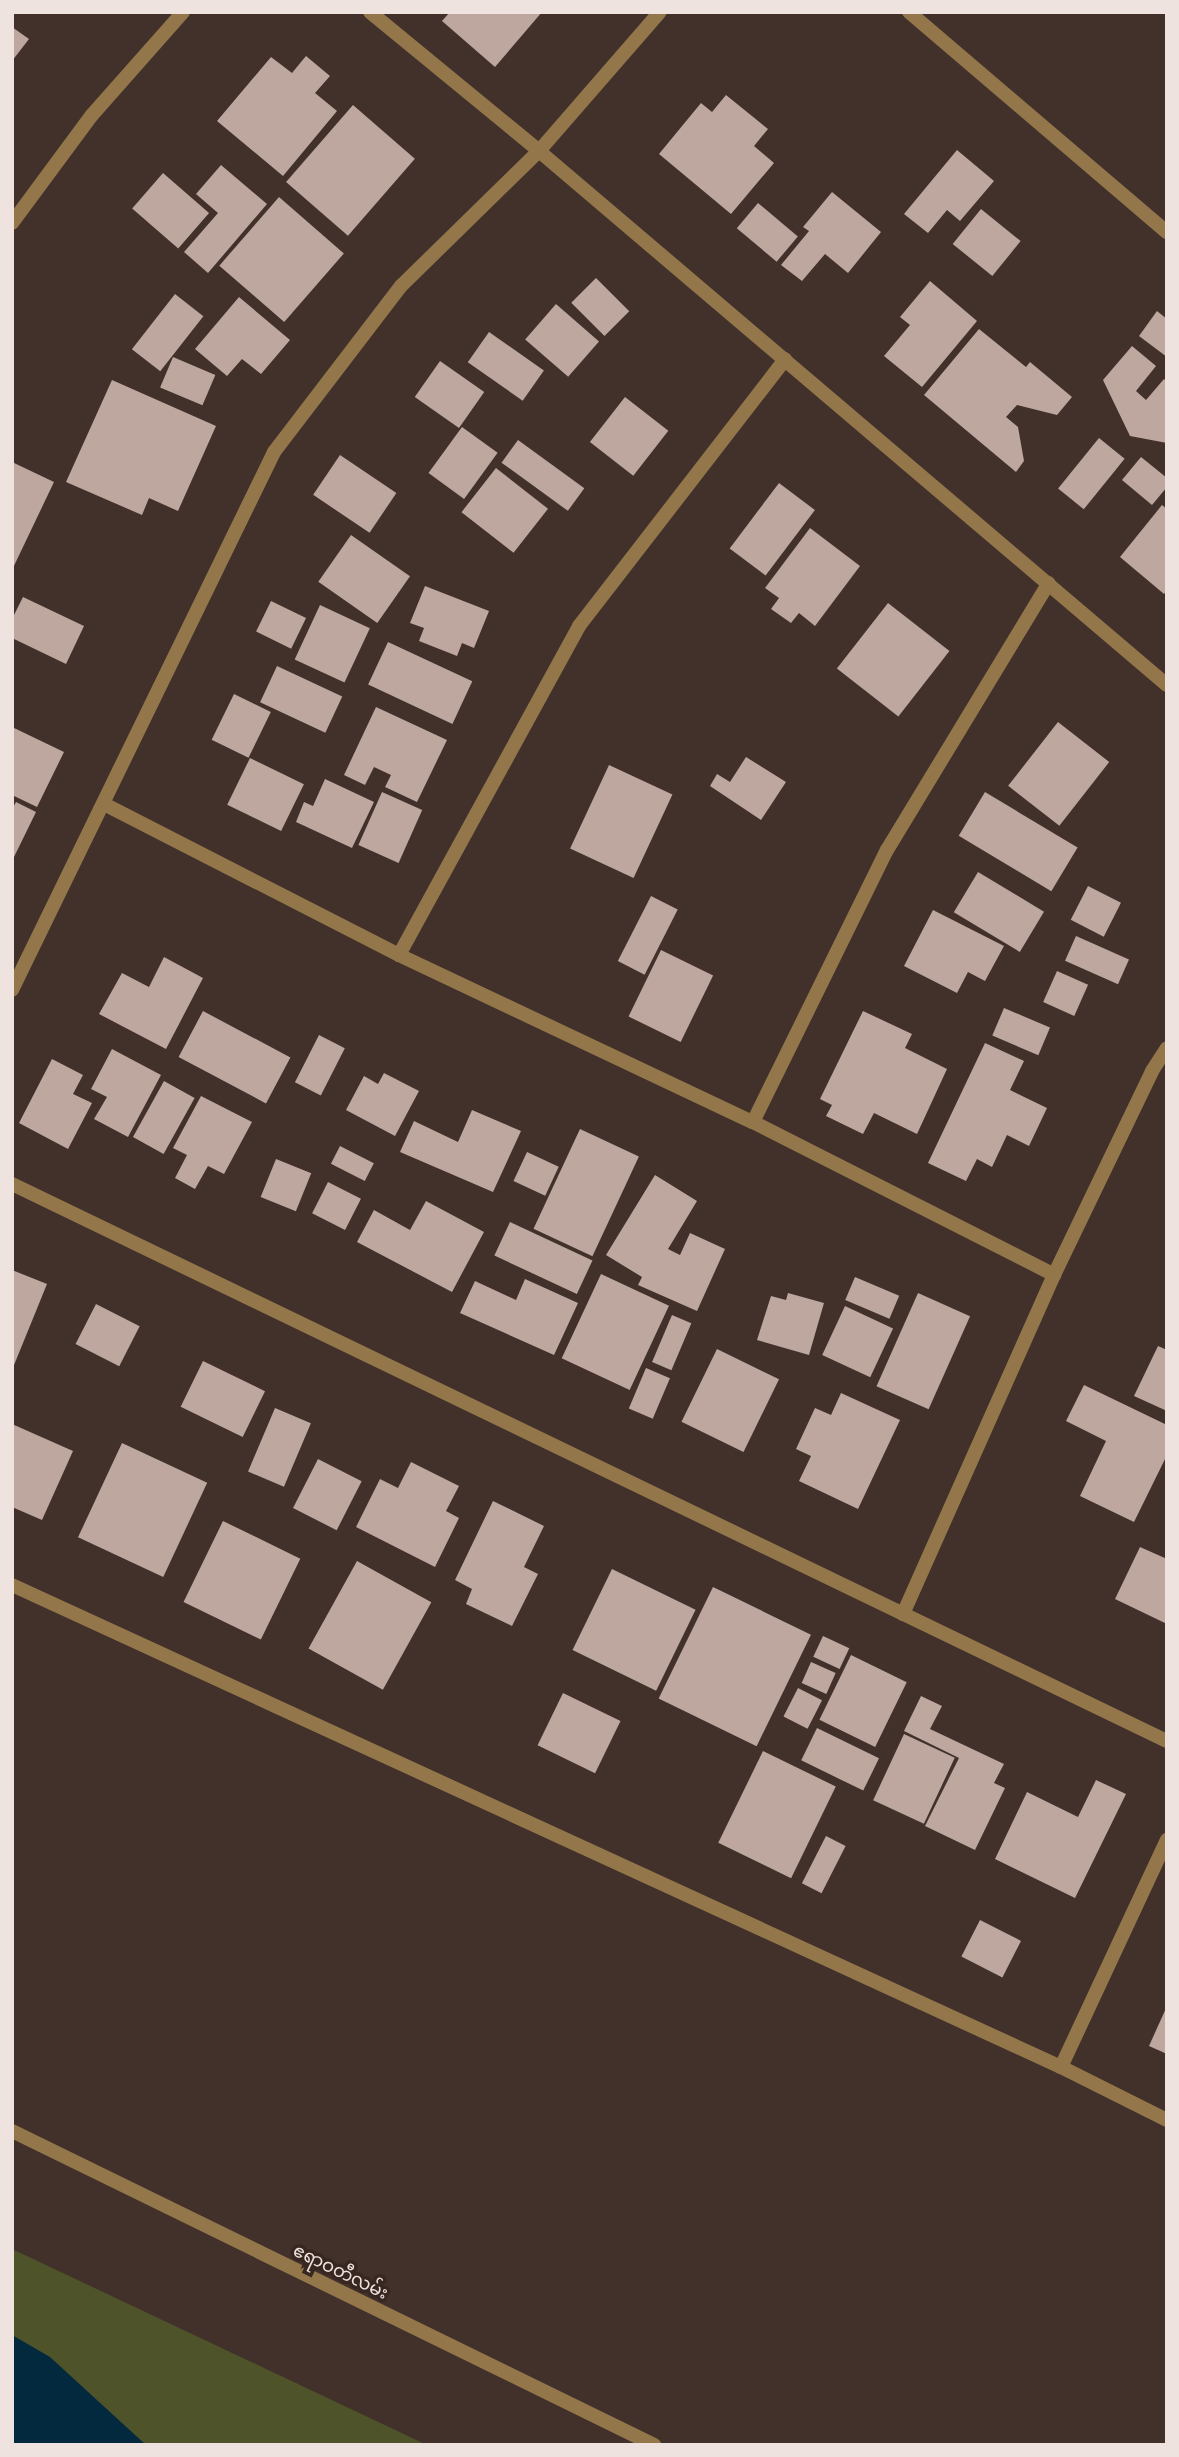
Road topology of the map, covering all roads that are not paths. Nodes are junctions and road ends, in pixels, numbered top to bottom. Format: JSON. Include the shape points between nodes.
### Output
{"nodes":[{"id":1,"x":183,"y":12,"type":"edge"},
{"id":2,"x":370,"y":12,"type":"edge"},
{"id":3,"x":660,"y":12,"type":"edge"},
{"id":4,"x":909,"y":12,"type":"edge"},
{"id":5,"x":539,"y":151,"type":"junction"},
{"id":6,"x":12,"y":223,"type":"edge"},
{"id":7,"x":1167,"y":232,"type":"edge"},
{"id":8,"x":785,"y":359,"type":"junction"},
{"id":9,"x":1049,"y":583,"type":"junction"},
{"id":10,"x":1167,"y":685,"type":"edge"},
{"id":11,"x":104,"y":804,"type":"junction"},
{"id":12,"x":399,"y":956,"type":"junction"},
{"id":13,"x":12,"y":990,"type":"edge"},
{"id":14,"x":1167,"y":1048,"type":"edge"},
{"id":15,"x":753,"y":1122,"type":"junction"},
{"id":16,"x":12,"y":1184,"type":"edge"},
{"id":17,"x":1054,"y":1275,"type":"junction"},
{"id":18,"x":12,"y":1585,"type":"edge"},
{"id":19,"x":903,"y":1614,"type":"junction"},
{"id":20,"x":1167,"y":1741,"type":"edge"},
{"id":21,"x":1167,"y":1840,"type":"edge"},
{"id":22,"x":1060,"y":2067,"type":"junction"},
{"id":23,"x":1167,"y":2120,"type":"edge"},
{"id":24,"x":12,"y":2131,"type":"edge"},
{"id":25,"x":654,"y":2445,"type":"edge"}],
"edges":[{"from":1,"to":6,"type":"street","via":[[92,115]]},
{"from":2,"to":5,"type":"street"},
{"from":3,"to":5,"type":"street"},
{"from":4,"to":7,"type":"street"},
{"from":5,"to":8,"type":"street"},
{"from":5,"to":11,"type":"street","via":[[401,286],[274,452]]},
{"from":8,"to":9,"type":"street"},
{"from":8,"to":12,"type":"street","via":[[579,626]]},
{"from":9,"to":10,"type":"street"},
{"from":9,"to":15,"type":"street","via":[[887,850]]},
{"from":11,"to":12,"type":"street"},
{"from":11,"to":13,"type":"street"},
{"from":12,"to":15,"type":"street"},
{"from":14,"to":17,"type":"street"},
{"from":15,"to":17,"type":"street"},
{"from":16,"to":19,"type":"street"},
{"from":17,"to":19,"type":"street"},
{"from":18,"to":22,"type":"street"},
{"from":19,"to":20,"type":"street"},
{"from":21,"to":22,"type":"street"},
{"from":22,"to":23,"type":"street"},
{"from":24,"to":25,"type":"street","name":"ဧရာဝတီလမ်း"}]}
